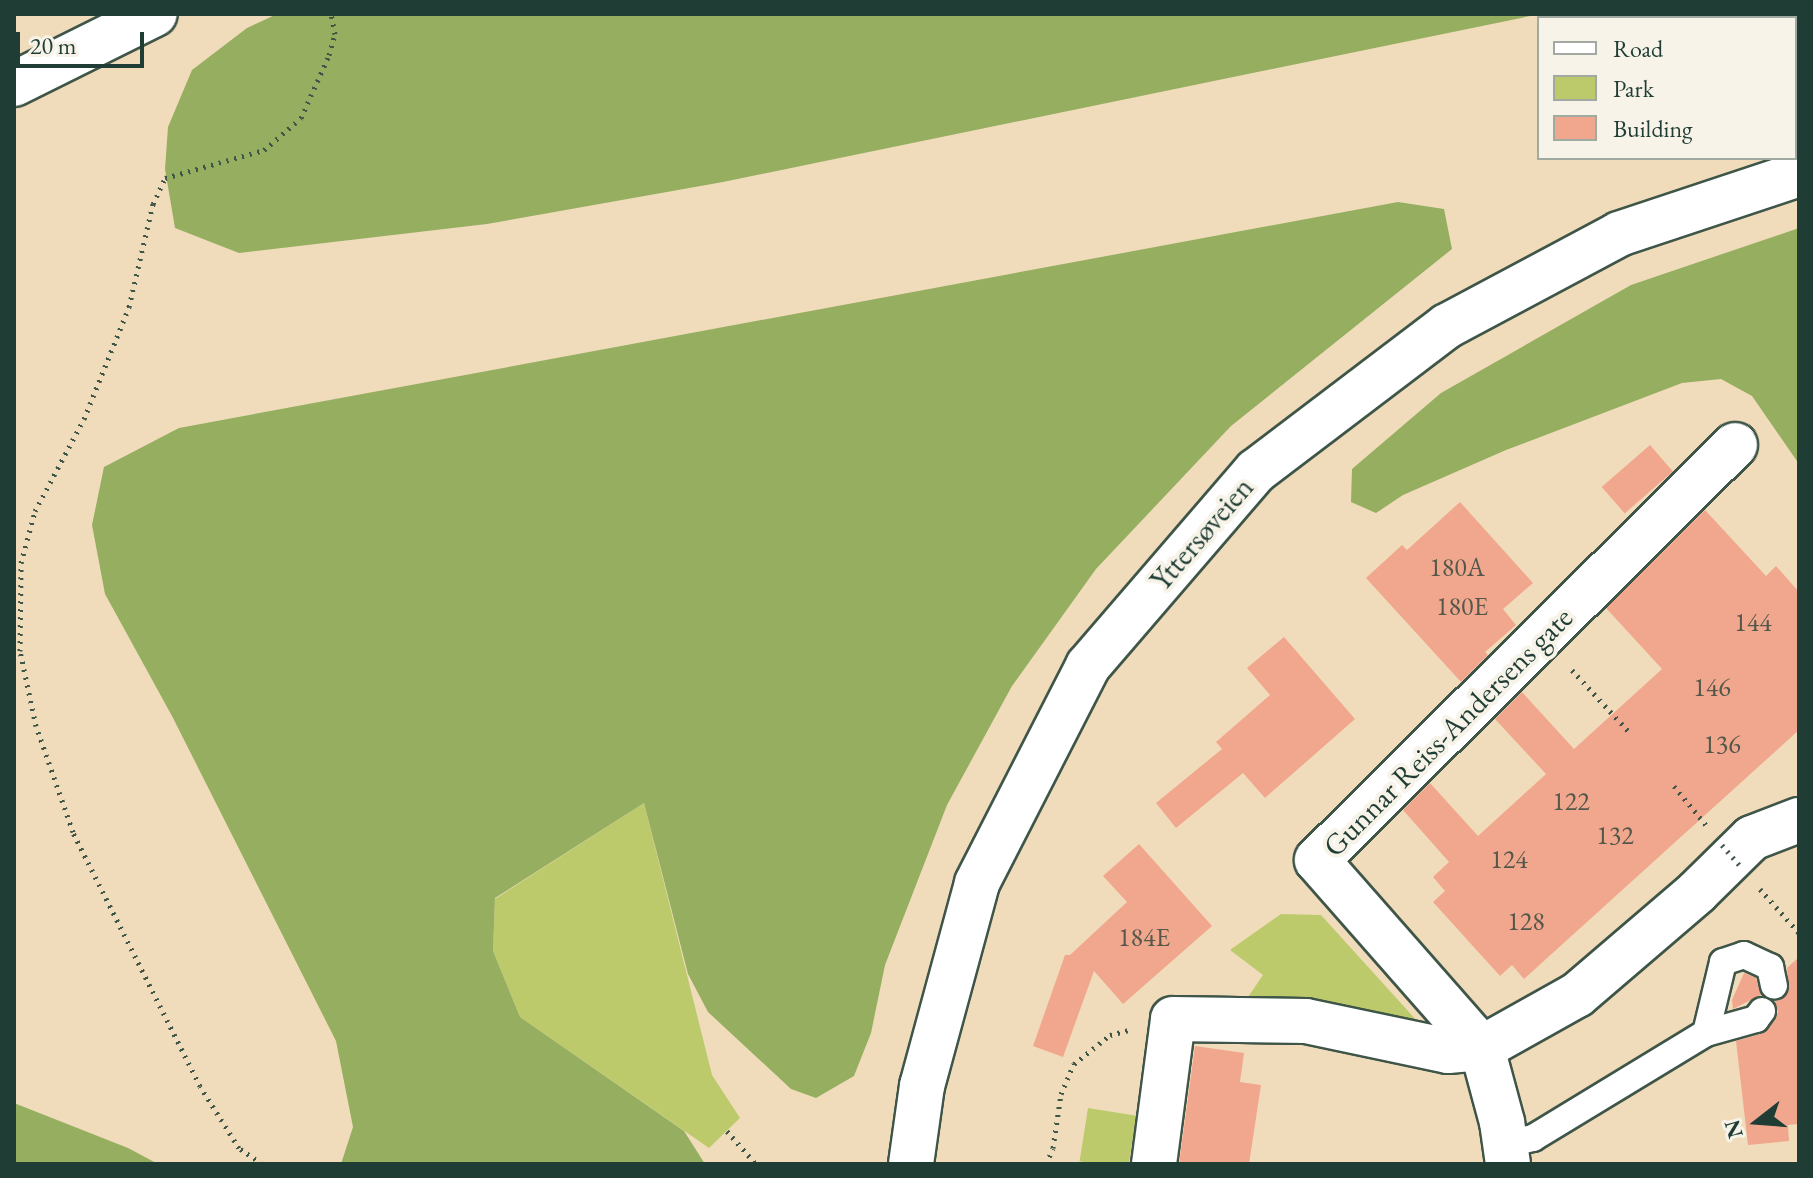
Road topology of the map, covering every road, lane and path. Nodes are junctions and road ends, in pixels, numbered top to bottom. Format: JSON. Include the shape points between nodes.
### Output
{"nodes":[{"id":1,"x":155,"y":14,"type":"edge"},
{"id":2,"x":331,"y":14,"type":"edge"},
{"id":3,"x":14,"y":84,"type":"edge"},
{"id":4,"x":1799,"y":174,"type":"edge"},
{"id":5,"x":1735,"y":445,"type":"dead end"},
{"id":6,"x":1542,"y":637,"type":"junction"},
{"id":7,"x":1631,"y":734,"type":"dead end"},
{"id":8,"x":1674,"y":786,"type":"dead end"},
{"id":9,"x":1799,"y":820,"type":"edge"},
{"id":10,"x":1799,"y":933,"type":"edge"},
{"id":11,"x":1774,"y":986,"type":"dead end"},
{"id":12,"x":1762,"y":1011,"type":"dead end"},
{"id":13,"x":1173,"y":1019,"type":"junction"},
{"id":14,"x":1706,"y":1033,"type":"junction"},
{"id":15,"x":1482,"y":1048,"type":"junction"},
{"id":16,"x":727,"y":1131,"type":"dead end"},
{"id":17,"x":1507,"y":1154,"type":"edge"},
{"id":18,"x":262,"y":1164,"type":"edge"},
{"id":19,"x":756,"y":1164,"type":"edge"},
{"id":20,"x":911,"y":1164,"type":"edge"},
{"id":21,"x":1046,"y":1164,"type":"edge"},
{"id":22,"x":1154,"y":1164,"type":"edge"}],
"edges":[{"from":1,"to":3,"type":"main road"},
{"from":2,"to":18,"type":"path","via":[[335,34],[329,55],[301,118],[264,150],[165,178],[153,204],[129,307],[84,419],[35,511],[21,563],[20,651],[36,726],[73,832],[200,1086],[239,1148]]},
{"from":4,"to":20,"type":"main road","name":"Yttersøveien","via":[[1619,234],[1447,326],[1256,471],[1088,666],[977,883],[922,1086]]},
{"from":5,"to":6,"type":"main road","name":"Gunnar Reiss-Andersens gate"},
{"from":6,"to":7,"type":"path"},
{"from":6,"to":15,"type":"main road","name":"Gunnar Reiss-Andersens gate","via":[[1317,860]]},
{"from":8,"to":10,"type":"path","bridge":true},
{"from":9,"to":15,"type":"main road","via":[[1752,838],[1577,995]]},
{"from":11,"to":14,"type":"lane","via":[[1770,967],[1744,955],[1723,962]]},
{"from":12,"to":14,"type":"lane","via":[[1756,1019]]},
{"from":13,"to":15,"type":"main road","via":[[1306,1021],[1448,1051]]},
{"from":13,"to":21,"type":"path","via":[[1110,1035],[1074,1064],[1061,1094]]},
{"from":13,"to":22,"type":"main road"},
{"from":14,"to":17,"type":"lane"},
{"from":15,"to":17,"type":"main road","name":"Gunnar Reiss-Andersens gate"},
{"from":16,"to":19,"type":"path"}]}
